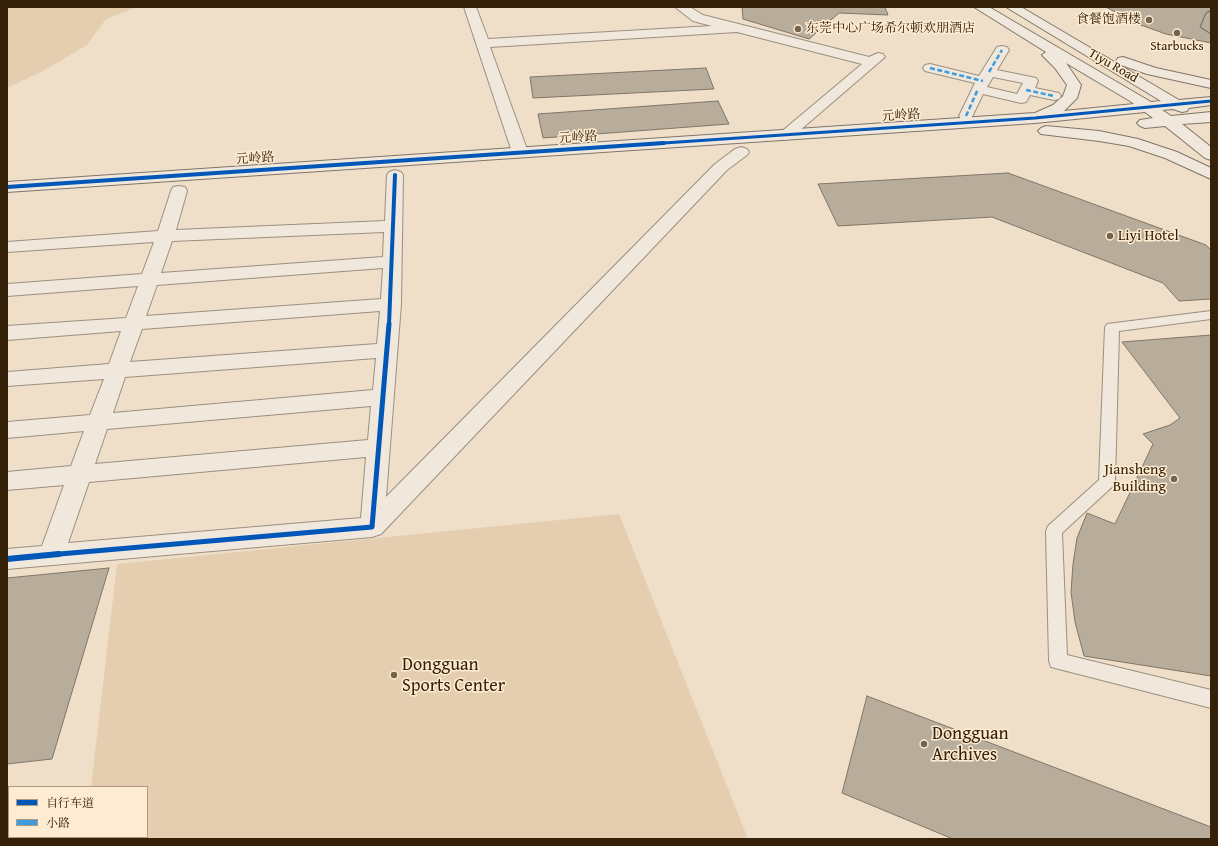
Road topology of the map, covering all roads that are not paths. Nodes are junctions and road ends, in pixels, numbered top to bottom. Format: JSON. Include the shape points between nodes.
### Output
{"nodes":[{"id":1,"x":470,"y":7,"type":"edge"},
{"id":2,"x":681,"y":7,"type":"edge"},
{"id":3,"x":980,"y":7,"type":"edge"},
{"id":4,"x":1015,"y":7,"type":"edge"},
{"id":5,"x":737,"y":28,"type":"junction"},
{"id":6,"x":1054,"y":32,"type":"junction"},
{"id":7,"x":1029,"y":36,"type":"junction"},
{"id":8,"x":482,"y":43,"type":"junction"},
{"id":9,"x":1002,"y":50,"type":"dead end"},
{"id":10,"x":930,"y":68,"type":"dead end"},
{"id":11,"x":984,"y":80,"type":"junction"},
{"id":12,"x":1211,"y":84,"type":"edge"},
{"id":13,"x":1026,"y":90,"type":"junction"},
{"id":14,"x":1054,"y":96,"type":"dead end"},
{"id":15,"x":1211,"y":101,"type":"edge"},
{"id":16,"x":1176,"y":105,"type":"junction"},
{"id":17,"x":1151,"y":108,"type":"junction"},
{"id":18,"x":966,"y":116,"type":"dead end"},
{"id":19,"x":1035,"y":118,"type":"junction"},
{"id":20,"x":1168,"y":121,"type":"junction"},
{"id":21,"x":1207,"y":121,"type":"edge"},
{"id":22,"x":1046,"y":131,"type":"junction"},
{"id":23,"x":786,"y":135,"type":"junction"},
{"id":24,"x":520,"y":152,"type":"junction"},
{"id":25,"x":741,"y":152,"type":"junction"},
{"id":26,"x":1211,"y":155,"type":"edge"},
{"id":27,"x":1211,"y":174,"type":"edge"},
{"id":28,"x":395,"y":175,"type":"junction"},
{"id":29,"x":7,"y":187,"type":"edge"},
{"id":30,"x":179,"y":191,"type":"junction"},
{"id":31,"x":7,"y":202,"type":"edge"},
{"id":32,"x":392,"y":226,"type":"junction"},
{"id":33,"x":165,"y":237,"type":"junction"},
{"id":34,"x":7,"y":247,"type":"edge"},
{"id":35,"x":392,"y":262,"type":"junction"},
{"id":36,"x":149,"y":280,"type":"junction"},
{"id":37,"x":7,"y":290,"type":"edge"},
{"id":38,"x":391,"y":304,"type":"junction"},
{"id":39,"x":1211,"y":315,"type":"edge"},
{"id":40,"x":134,"y":324,"type":"junction"},
{"id":41,"x":7,"y":333,"type":"edge"},
{"id":42,"x":387,"y":350,"type":"junction"},
{"id":43,"x":117,"y":371,"type":"junction"},
{"id":44,"x":7,"y":379,"type":"edge"},
{"id":45,"x":383,"y":397,"type":"junction"},
{"id":46,"x":98,"y":422,"type":"junction"},
{"id":47,"x":7,"y":430,"type":"edge"},
{"id":48,"x":379,"y":447,"type":"junction"},
{"id":49,"x":79,"y":474,"type":"junction"},
{"id":50,"x":7,"y":481,"type":"edge"},
{"id":51,"x":372,"y":527,"type":"junction"},
{"id":52,"x":51,"y":555,"type":"junction"},
{"id":53,"x":7,"y":559,"type":"edge"},
{"id":54,"x":1211,"y":699,"type":"edge"}],
"edges":[{"from":1,"to":8,"type":"street"},
{"from":2,"to":5,"type":"street","via":[[698,18]]},
{"from":3,"to":7,"type":"street","name":"Tiyu Road"},
{"from":4,"to":6,"type":"street","name":"Tiyu Road"},
{"from":5,"to":8,"type":"street"},
{"from":5,"to":23,"type":"street","via":[[875,60]]},
{"from":6,"to":12,"type":"street","via":[[1152,71]]},
{"from":6,"to":16,"type":"street","name":"Tiyu Road"},
{"from":7,"to":17,"type":"street","name":"Tiyu Road"},
{"from":7,"to":19,"type":"street","via":[[1060,65],[1074,84],[1070,98],[1058,108]]},
{"from":8,"to":24,"type":"street"},
{"from":9,"to":11,"type":"street"},
{"from":10,"to":11,"type":"street"},
{"from":11,"to":13,"type":"street","via":[[1021,99]]},
{"from":11,"to":13,"type":"street","via":[[1031,81]]},
{"from":11,"to":18,"type":"street"},
{"from":13,"to":14,"type":"street"},
{"from":15,"to":16,"type":"street","name":"元岭路"},
{"from":16,"to":17,"type":"street","name":"元岭路"},
{"from":16,"to":21,"type":"street","name":"Tiyu Road"},
{"from":17,"to":19,"type":"street","name":"元岭路"},
{"from":17,"to":20,"type":"street","name":"Tiyu Road"},
{"from":19,"to":23,"type":"street","name":"元岭路"},
{"from":20,"to":21,"type":"street","name":"元岭路"},
{"from":20,"to":22,"type":"street","name":"元岭路"},
{"from":20,"to":26,"type":"street"},
{"from":22,"to":25,"type":"street","name":"元岭路"},
{"from":22,"to":27,"type":"street","via":[[1132,142],[1171,155]]},
{"from":23,"to":24,"type":"street","name":"元岭路"},
{"from":24,"to":29,"type":"street","name":"元岭路"},
{"from":25,"to":28,"type":"street","name":"元岭路"},
{"from":25,"to":51,"type":"street","via":[[721,167]]},
{"from":28,"to":30,"type":"street","name":"元岭路"},
{"from":28,"to":32,"type":"street"},
{"from":30,"to":31,"type":"street","name":"元岭路"},
{"from":30,"to":33,"type":"street"},
{"from":32,"to":33,"type":"street"},
{"from":32,"to":35,"type":"street"},
{"from":33,"to":34,"type":"street"},
{"from":33,"to":36,"type":"street"},
{"from":35,"to":36,"type":"street"},
{"from":35,"to":38,"type":"street"},
{"from":36,"to":37,"type":"street"},
{"from":36,"to":40,"type":"street"},
{"from":38,"to":40,"type":"street"},
{"from":38,"to":42,"type":"street"},
{"from":39,"to":54,"type":"lane","via":[[1112,327],[1106,482],[1054,531],[1058,661]]},
{"from":40,"to":41,"type":"street"},
{"from":40,"to":43,"type":"street"},
{"from":42,"to":43,"type":"street"},
{"from":42,"to":45,"type":"street"},
{"from":43,"to":44,"type":"street"},
{"from":43,"to":46,"type":"street"},
{"from":45,"to":46,"type":"street"},
{"from":45,"to":48,"type":"street"},
{"from":46,"to":47,"type":"street"},
{"from":46,"to":49,"type":"street"},
{"from":48,"to":49,"type":"street"},
{"from":48,"to":51,"type":"street"},
{"from":49,"to":50,"type":"street"},
{"from":49,"to":52,"type":"street"},
{"from":51,"to":52,"type":"street"},
{"from":52,"to":53,"type":"street"}]}
